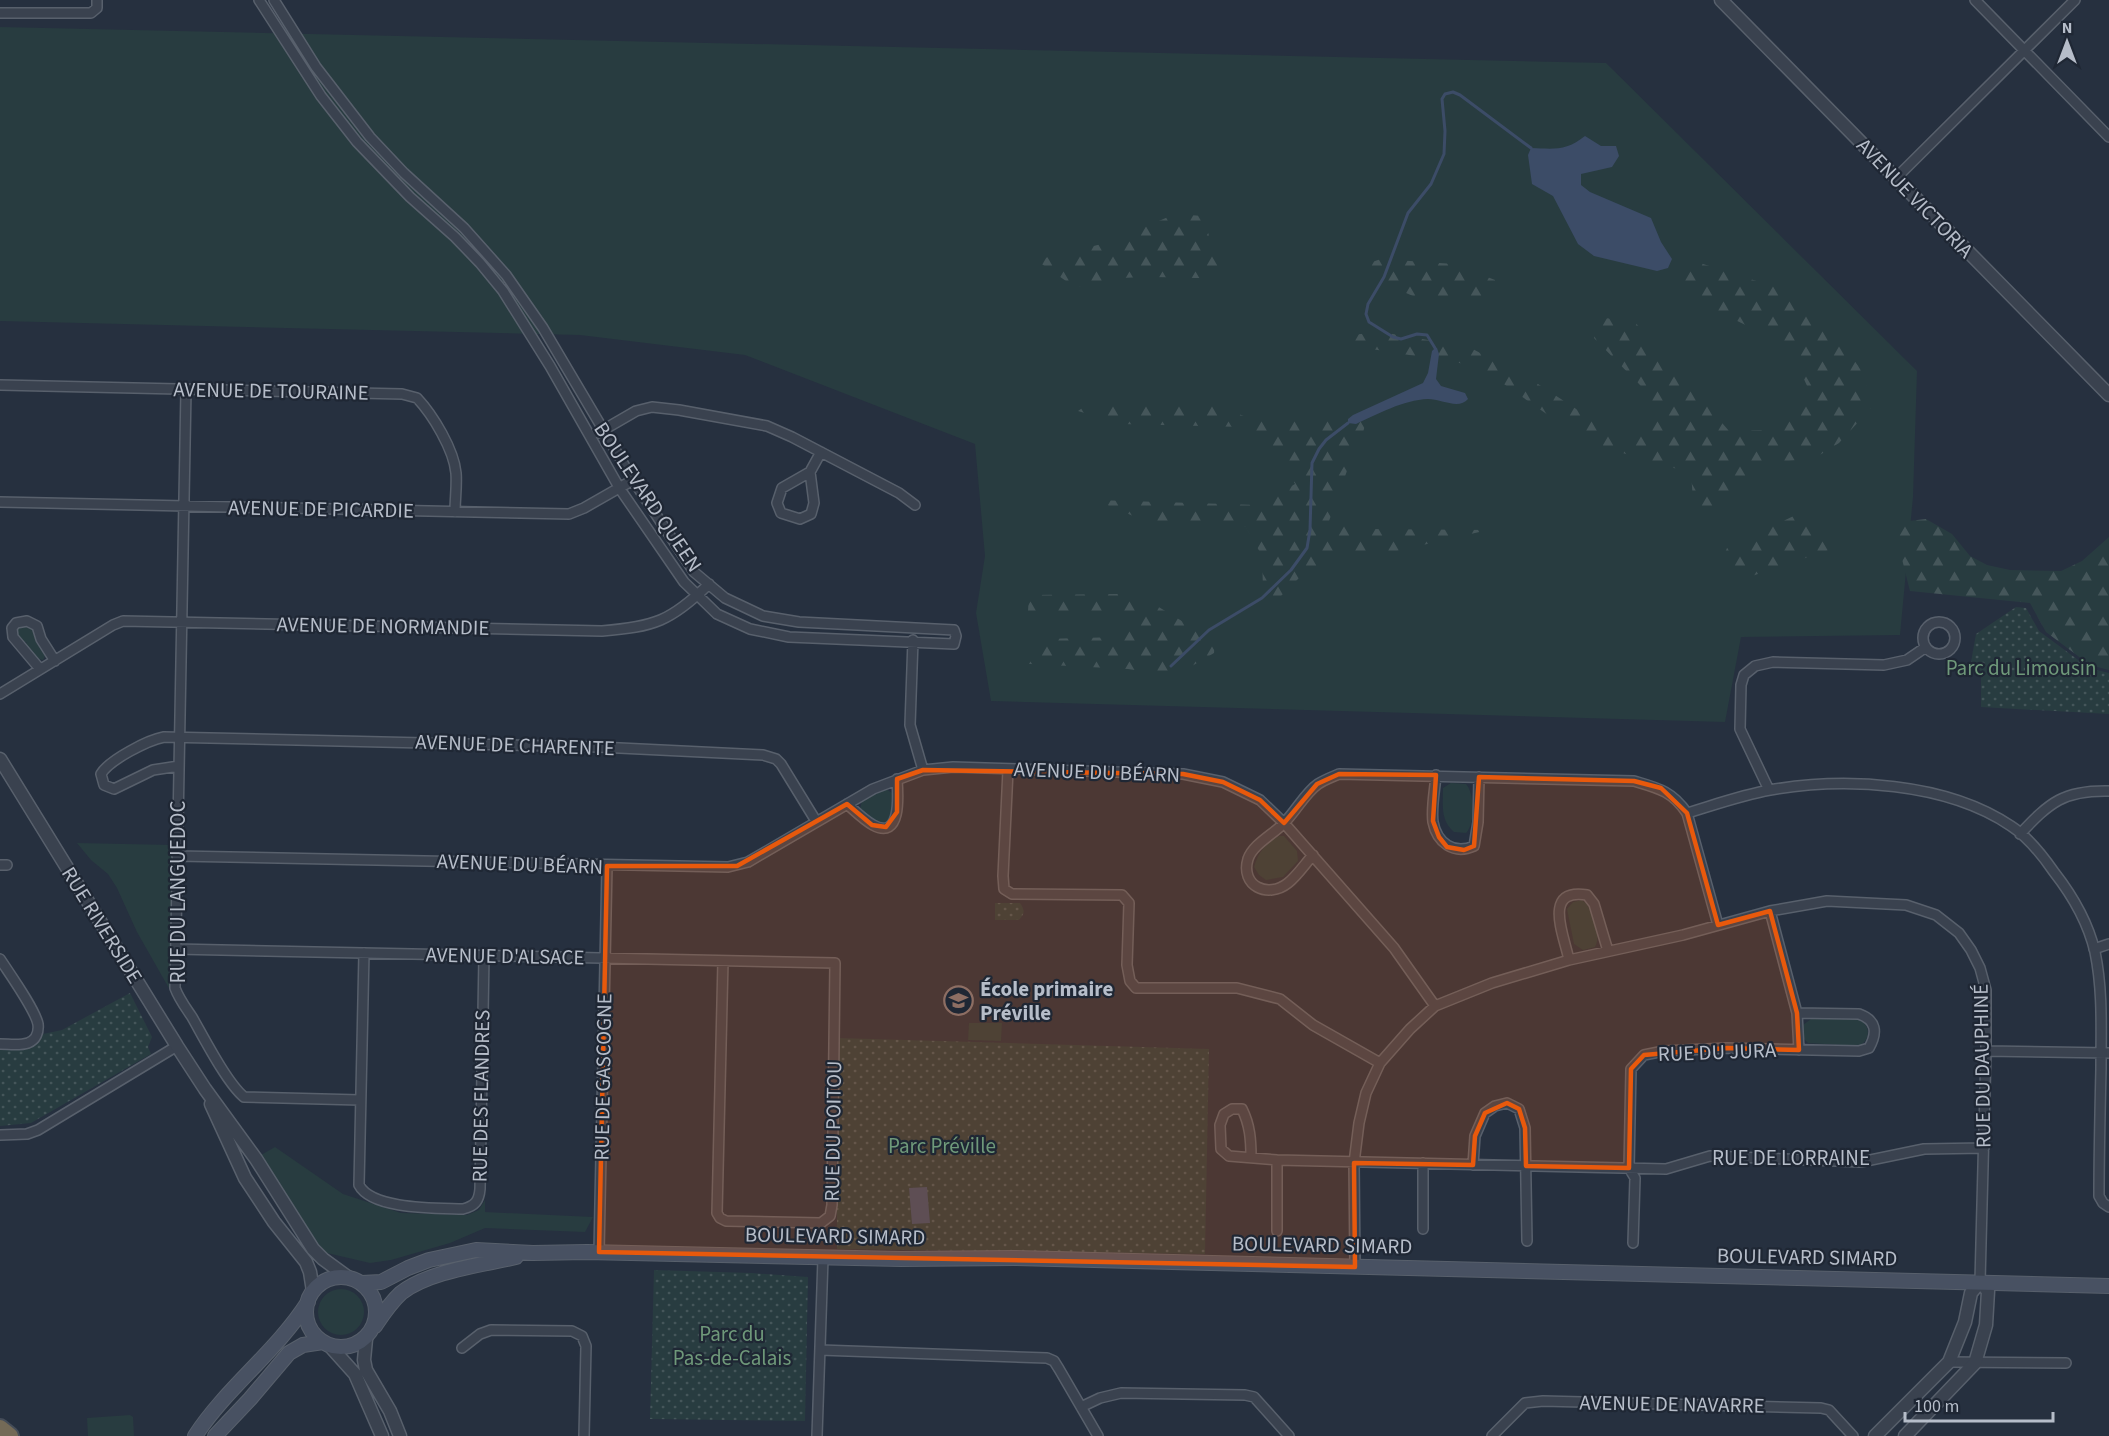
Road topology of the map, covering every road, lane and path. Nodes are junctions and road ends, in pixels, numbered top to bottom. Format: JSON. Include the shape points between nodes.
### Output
{"nodes":[{"id":1,"x":259,"y":0,"type":"edge"},
{"id":2,"x":1721,"y":0,"type":"edge"},
{"id":3,"x":1975,"y":0,"type":"edge"},
{"id":4,"x":2075,"y":0,"type":"edge"},
{"id":5,"x":275,"y":2,"type":"edge"},
{"id":6,"x":97,"y":4,"type":"edge"},
{"id":7,"x":265,"y":11,"type":"junction"},
{"id":8,"x":0,"y":13,"type":"edge"},
{"id":9,"x":2024,"y":51,"type":"junction"},
{"id":10,"x":2109,"y":136,"type":"edge"},
{"id":11,"x":1896,"y":178,"type":"junction"},
{"id":12,"x":543,"y":328,"type":"junction"},
{"id":13,"x":531,"y":336,"type":"junction"},
{"id":14,"x":0,"y":385,"type":"edge"},
{"id":15,"x":186,"y":390,"type":"junction"},
{"id":16,"x":2109,"y":395,"type":"edge"},
{"id":17,"x":602,"y":430,"type":"junction"},
{"id":18,"x":591,"y":437,"type":"junction"},
{"id":19,"x":821,"y":452,"type":"junction"},
{"id":20,"x":810,"y":472,"type":"junction"},
{"id":21,"x":633,"y":480,"type":"junction"},
{"id":22,"x":620,"y":489,"type":"junction"},
{"id":23,"x":0,"y":502,"type":"edge"},
{"id":24,"x":915,"y":505,"type":"dead end"},
{"id":25,"x":184,"y":506,"type":"junction"},
{"id":26,"x":455,"y":512,"type":"junction"},
{"id":27,"x":709,"y":584,"type":"junction"},
{"id":28,"x":697,"y":595,"type":"junction"},
{"id":29,"x":182,"y":622,"type":"junction"},
{"id":30,"x":913,"y":629,"type":"junction"},
{"id":31,"x":913,"y":644,"type":"junction"},
{"id":32,"x":1926,"y":647,"type":"dead end"},
{"id":33,"x":55,"y":661,"type":"junction"},
{"id":34,"x":40,"y":669,"type":"junction"},
{"id":35,"x":0,"y":694,"type":"edge"},
{"id":36,"x":179,"y":738,"type":"junction"},
{"id":37,"x":0,"y":759,"type":"edge"},
{"id":38,"x":179,"y":766,"type":"junction"},
{"id":39,"x":923,"y":770,"type":"junction"},
{"id":40,"x":1008,"y":770,"type":"junction"},
{"id":41,"x":1436,"y":775,"type":"junction"},
{"id":42,"x":1479,"y":777,"type":"junction"},
{"id":43,"x":897,"y":779,"type":"junction"},
{"id":44,"x":1768,"y":790,"type":"junction"},
{"id":45,"x":2109,"y":791,"type":"edge"},
{"id":46,"x":847,"y":804,"type":"junction"},
{"id":47,"x":1687,"y":813,"type":"junction"},
{"id":48,"x":816,"y":821,"type":"junction"},
{"id":49,"x":1284,"y":823,"type":"junction"},
{"id":50,"x":2020,"y":834,"type":"junction"},
{"id":51,"x":1313,"y":855,"type":"junction"},
{"id":52,"x":177,"y":856,"type":"junction"},
{"id":53,"x":607,"y":866,"type":"junction"},
{"id":54,"x":1770,"y":910,"type":"junction"},
{"id":55,"x":1718,"y":925,"type":"junction"},
{"id":56,"x":2109,"y":944,"type":"edge"},
{"id":57,"x":175,"y":949,"type":"junction"},
{"id":58,"x":2094,"y":949,"type":"junction"},
{"id":59,"x":1608,"y":951,"type":"junction"},
{"id":60,"x":364,"y":953,"type":"junction"},
{"id":61,"x":484,"y":956,"type":"junction"},
{"id":62,"x":605,"y":958,"type":"junction"},
{"id":63,"x":0,"y":959,"type":"edge"},
{"id":64,"x":1569,"y":960,"type":"junction"},
{"id":65,"x":723,"y":961,"type":"junction"},
{"id":66,"x":835,"y":963,"type":"joint"},
{"id":67,"x":1436,"y":1006,"type":"junction"},
{"id":68,"x":1797,"y":1013,"type":"junction"},
{"id":69,"x":0,"y":1044,"type":"edge"},
{"id":70,"x":177,"y":1046,"type":"junction"},
{"id":71,"x":1799,"y":1050,"type":"junction"},
{"id":72,"x":1986,"y":1051,"type":"junction"},
{"id":73,"x":2105,"y":1053,"type":"edge"},
{"id":74,"x":1380,"y":1063,"type":"junction"},
{"id":75,"x":205,"y":1089,"type":"junction"},
{"id":76,"x":360,"y":1100,"type":"junction"},
{"id":77,"x":0,"y":1135,"type":"edge"},
{"id":78,"x":1984,"y":1149,"type":"junction"},
{"id":79,"x":1251,"y":1157,"type":"junction"},
{"id":80,"x":1277,"y":1160,"type":"junction"},
{"id":81,"x":1354,"y":1163,"type":"junction"},
{"id":82,"x":1423,"y":1163,"type":"junction"},
{"id":83,"x":1473,"y":1165,"type":"junction"},
{"id":84,"x":1526,"y":1166,"type":"junction"},
{"id":85,"x":1629,"y":1168,"type":"junction"},
{"id":86,"x":2109,"y":1207,"type":"edge"},
{"id":87,"x":1423,"y":1229,"type":"dead end"},
{"id":88,"x":1277,"y":1232,"type":"dead end"},
{"id":89,"x":1527,"y":1241,"type":"dead end"},
{"id":90,"x":1633,"y":1243,"type":"dead end"},
{"id":91,"x":598,"y":1252,"type":"junction"},
{"id":92,"x":533,"y":1253,"type":"junction"},
{"id":93,"x":823,"y":1258,"type":"junction"},
{"id":94,"x":1355,"y":1267,"type":"junction"},
{"id":95,"x":355,"y":1281,"type":"junction"},
{"id":96,"x":1980,"y":1282,"type":"junction"},
{"id":97,"x":2109,"y":1286,"type":"edge"},
{"id":98,"x":311,"y":1296,"type":"junction"},
{"id":99,"x":369,"y":1334,"type":"junction"},
{"id":100,"x":326,"y":1343,"type":"junction"},
{"id":101,"x":462,"y":1348,"type":"dead end"},
{"id":102,"x":820,"y":1350,"type":"junction"},
{"id":103,"x":1949,"y":1362,"type":"junction"},
{"id":104,"x":1975,"y":1363,"type":"junction"},
{"id":105,"x":2066,"y":1363,"type":"dead end"},
{"id":106,"x":1081,"y":1407,"type":"junction"},
{"id":107,"x":0,"y":1428,"type":"edge"},
{"id":108,"x":10,"y":1436,"type":"edge"},
{"id":109,"x":195,"y":1436,"type":"edge"},
{"id":110,"x":215,"y":1436,"type":"edge"},
{"id":111,"x":382,"y":1436,"type":"edge"},
{"id":112,"x":400,"y":1436,"type":"edge"},
{"id":113,"x":584,"y":1436,"type":"edge"},
{"id":114,"x":817,"y":1436,"type":"edge"},
{"id":115,"x":1098,"y":1436,"type":"edge"},
{"id":116,"x":1289,"y":1436,"type":"edge"},
{"id":117,"x":1492,"y":1436,"type":"edge"},
{"id":118,"x":1853,"y":1436,"type":"edge"},
{"id":119,"x":1875,"y":1436,"type":"edge"},
{"id":120,"x":1905,"y":1436,"type":"edge"}],
"edges":[{"from":1,"to":7,"type":"street","name":"BOULEVARD QUEEN"},
{"from":2,"to":11,"type":"street","name":"AVENUE VICTORIA"},
{"from":3,"to":9,"type":"street"},
{"from":4,"to":9,"type":"street"},
{"from":5,"to":7,"type":"street","name":"BOULEVARD QUEEN"},
{"from":5,"to":12,"type":"street","name":"BOULEVARD QUEEN","via":[[354,118],[404,173],[489,254]]},
{"from":6,"to":8,"type":"street","via":[[91,13],[84,14]]},
{"from":7,"to":13,"type":"street","name":"BOULEVARD QUEEN","via":[[321,96],[357,142],[480,263]]},
{"from":9,"to":10,"type":"street"},
{"from":9,"to":11,"type":"street"},
{"from":11,"to":16,"type":"street","name":"AVENUE VICTORIA"},
{"from":12,"to":13,"type":"street"},
{"from":12,"to":17,"type":"street","name":"BOULEVARD QUEEN"},
{"from":13,"to":18,"type":"street","name":"BOULEVARD QUEEN"},
{"from":14,"to":15,"type":"street","name":"AVENUE DE TOURAINE"},
{"from":15,"to":25,"type":"street","name":"RUE DU LANGUEDOC"},
{"from":15,"to":26,"type":"street","name":"AVENUE DE TOURAINE","via":[[402,394],[417,398],[440,432],[456,472]]},
{"from":17,"to":18,"type":"street"},
{"from":17,"to":19,"type":"street","via":[[636,411],[663,408],[767,426]]},
{"from":17,"to":21,"type":"street","name":"BOULEVARD QUEEN"},
{"from":18,"to":22,"type":"street","name":"BOULEVARD QUEEN"},
{"from":19,"to":20,"type":"street"},
{"from":19,"to":24,"type":"street","via":[[891,488]]},
{"from":20,"to":20,"type":"street","via":[[782,488],[777,503],[781,513],[800,519],[811,514],[814,503]]},
{"from":21,"to":22,"type":"street","name":"AVENUE DE PICARDIE"},
{"from":21,"to":27,"type":"street","name":"BOULEVARD QUEEN","via":[[694,572]]},
{"from":22,"to":26,"type":"street","name":"AVENUE DE PICARDIE","via":[[569,514]]},
{"from":22,"to":28,"type":"street","name":"BOULEVARD QUEEN"},
{"from":23,"to":25,"type":"street","name":"AVENUE DE PICARDIE"},
{"from":25,"to":26,"type":"street","name":"AVENUE DE PICARDIE"},
{"from":25,"to":29,"type":"street","name":"RUE DU LANGUEDOC"},
{"from":27,"to":28,"type":"street","name":"AVENUE DE NORMANDIE"},
{"from":27,"to":30,"type":"street","name":"BOULEVARD QUEEN","via":[[725,598],[764,616]]},
{"from":28,"to":29,"type":"street","name":"AVENUE DE NORMANDIE","via":[[666,619],[637,628],[602,631]]},
{"from":28,"to":31,"type":"street","name":"BOULEVARD QUEEN","via":[[717,614],[750,630],[789,637]]},
{"from":29,"to":33,"type":"street","name":"AVENUE DE NORMANDIE","via":[[119,622]]},
{"from":29,"to":36,"type":"street","name":"RUE DU LANGUEDOC"},
{"from":30,"to":31,"type":"street"},
{"from":30,"to":31,"type":"street","name":"BOULEVARD QUEEN","via":[[954,630],[956,636],[954,644]]},
{"from":31,"to":39,"type":"street","via":[[910,725]]},
{"from":32,"to":44,"type":"street","via":[[1907,660],[1884,665],[1773,662],[1755,666],[1744,675],[1740,729]]},
{"from":33,"to":34,"type":"street","name":"AVENUE DE NORMANDIE"},
{"from":33,"to":34,"type":"street","via":[[37,626],[27,621],[16,623],[13,637]]},
{"from":34,"to":35,"type":"street","name":"AVENUE DE NORMANDIE"},
{"from":36,"to":38,"type":"street","name":"RUE DU LANGUEDOC"},
{"from":36,"to":38,"type":"street","via":[[147,742],[101,774],[104,785],[114,789],[153,770]]},
{"from":36,"to":48,"type":"street","name":"AVENUE DE CHARENTE","via":[[599,747],[770,756],[781,764]]},
{"from":37,"to":70,"type":"street","name":"RUE RIVERSIDE"},
{"from":38,"to":52,"type":"street","name":"RUE DU LANGUEDOC"},
{"from":39,"to":40,"type":"street","name":"AVENUE DU BÉARN"},
{"from":39,"to":43,"type":"street","name":"AVENUE DU BÉARN"},
{"from":40,"to":49,"type":"street","name":"AVENUE DU BÉARN","via":[[1183,774],[1223,782],[1260,800]]},
{"from":40,"to":74,"type":"street","via":[[1005,889],[1012,894],[1122,895],[1129,903],[1127,965],[1130,981],[1136,988],[1237,988],[1280,999],[1313,1025]]},
{"from":41,"to":42,"type":"street"},
{"from":41,"to":42,"type":"street","via":[[1433,821],[1447,847],[1464,850],[1474,846]]},
{"from":41,"to":49,"type":"street","via":[[1339,774],[1317,784]]},
{"from":42,"to":47,"type":"street","via":[[1634,781],[1660,788]]},
{"from":43,"to":46,"type":"street","name":"AVENUE DU BÉARN"},
{"from":43,"to":46,"type":"street","via":[[897,813],[891,825],[872,825]]},
{"from":44,"to":47,"type":"street"},
{"from":44,"to":50,"type":"street","via":[[1809,785],[1881,785],[1938,794],[1979,808]]},
{"from":45,"to":50,"type":"street","via":[[2074,793],[2058,799]]},
{"from":46,"to":48,"type":"street","name":"AVENUE DU BÉARN"},
{"from":47,"to":55,"type":"street"},
{"from":48,"to":53,"type":"street","name":"AVENUE DU BÉARN","via":[[737,866]]},
{"from":49,"to":51,"type":"street","name":"AVENUE DU BÉARN"},
{"from":49,"to":51,"type":"street","via":[[1248,857],[1250,882],[1259,889],[1288,884]]},
{"from":50,"to":58,"type":"street","via":[[2075,898]]},
{"from":51,"to":67,"type":"street","name":"AVENUE DU BÉARN","via":[[1394,948]]},
{"from":52,"to":53,"type":"street","name":"AVENUE DU BÉARN"},
{"from":52,"to":57,"type":"street","name":"RUE DU LANGUEDOC"},
{"from":53,"to":62,"type":"street","name":"RUE DE GASCOGNE"},
{"from":54,"to":55,"type":"street","name":"RUE DU DAUPHINÉ"},
{"from":54,"to":68,"type":"street","name":"RUE DU JURA"},
{"from":54,"to":72,"type":"street","name":"RUE DU DAUPHINÉ","via":[[1827,901],[1906,904],[1936,915],[1959,933],[1980,968],[1986,990]]},
{"from":55,"to":59,"type":"street","name":"RUE DU DAUPHINÉ"},
{"from":56,"to":58,"type":"street"},
{"from":57,"to":60,"type":"street","name":"AVENUE D'ALSACE"},
{"from":57,"to":76,"type":"street","name":"RUE DU LANGUEDOC","via":[[174,981],[178,996],[240,1095]]},
{"from":58,"to":73,"type":"street","via":[[2101,986]]},
{"from":59,"to":64,"type":"street","name":"RUE DU DAUPHINÉ"},
{"from":59,"to":64,"type":"street","via":[[1594,904],[1587,895],[1574,893],[1561,901],[1558,910]]},
{"from":60,"to":61,"type":"street","name":"AVENUE D'ALSACE"},
{"from":60,"to":76,"type":"street","name":"RUE DES FLANDRES"},
{"from":61,"to":62,"type":"street","name":"AVENUE D'ALSACE"},
{"from":61,"to":76,"type":"street","name":"RUE DES FLANDRES","via":[[480,1189],[476,1203],[463,1209],[405,1207],[362,1190]]},
{"from":62,"to":65,"type":"street","name":"AVENUE D'ALSACE"},
{"from":62,"to":91,"type":"street","name":"RUE DE GASCOGNE"},
{"from":63,"to":69,"type":"street","via":[[37,1021],[37,1034],[31,1041]]},
{"from":64,"to":67,"type":"street","name":"RUE DU DAUPHINÉ","via":[[1492,983]]},
{"from":65,"to":66,"type":"street","name":"AVENUE D'ALSACE"},
{"from":65,"to":66,"type":"street","name":"RUE DU POITOU","via":[[717,1213],[726,1221],[814,1224],[826,1221],[832,1205]]},
{"from":67,"to":74,"type":"street","name":"RUE DU DAUPHINÉ"},
{"from":68,"to":71,"type":"street","name":"RUE DU JURA"},
{"from":68,"to":71,"type":"street","name":"RUE DU JURA","via":[[1859,1014],[1874,1025],[1869,1048]]},
{"from":70,"to":75,"type":"street","name":"RUE RIVERSIDE"},
{"from":70,"to":77,"type":"street","via":[[38,1130]]},
{"from":71,"to":85,"type":"street","name":"RUE DU JURA","via":[[1727,1048],[1644,1055],[1631,1070]]},
{"from":72,"to":73,"type":"street"},
{"from":72,"to":78,"type":"street","name":"RUE DU DAUPHINÉ"},
{"from":73,"to":86,"type":"street","via":[[2099,1196]]},
{"from":74,"to":81,"type":"street","name":"RUE DU DAUPHINÉ","via":[[1366,1093]]},
{"from":75,"to":95,"type":"street","name":"RUE RIVERSIDE","via":[[256,1159],[310,1245]]},
{"from":75,"to":98,"type":"street","name":"RUE RIVERSIDE","via":[[245,1178],[306,1262]]},
{"from":78,"to":85,"type":"street","name":"RUE DE LORRAINE","via":[[1924,1149],[1861,1162],[1710,1156],[1666,1169]]},
{"from":78,"to":96,"type":"street","name":"RUE DU DAUPHINÉ"},
{"from":79,"to":79,"type":"street","name":"RUE DE LORRAINE","via":[[1229,1156],[1221,1149],[1220,1125],[1224,1114],[1232,1109],[1242,1109],[1248,1121]]},
{"from":79,"to":80,"type":"street","name":"RUE DE LORRAINE"},
{"from":80,"to":81,"type":"street","name":"RUE DE LORRAINE"},
{"from":80,"to":88,"type":"street"},
{"from":81,"to":82,"type":"street","name":"RUE DE LORRAINE"},
{"from":81,"to":94,"type":"street","name":"RUE DU DAUPHINÉ"},
{"from":82,"to":83,"type":"street","name":"RUE DE LORRAINE"},
{"from":82,"to":87,"type":"street"},
{"from":83,"to":84,"type":"street","name":"RUE DE LORRAINE"},
{"from":83,"to":84,"type":"street","via":[[1475,1136],[1485,1113],[1507,1103],[1519,1109],[1525,1128]]},
{"from":84,"to":85,"type":"street","name":"RUE DE LORRAINE"},
{"from":84,"to":89,"type":"street"},
{"from":85,"to":90,"type":"street","name":"RUE DU JURA","via":[[1635,1178]]},
{"from":91,"to":92,"type":"main road","name":"BOULEVARD SIMARD"},
{"from":91,"to":93,"type":"main road","name":"BOULEVARD SIMARD"},
{"from":92,"to":95,"type":"main road","name":"BOULEVARD SIMARD","via":[[476,1250],[420,1263],[384,1281]]},
{"from":92,"to":99,"type":"main road","name":"BOULEVARD SIMARD","via":[[448,1273],[412,1287],[393,1301]]},
{"from":93,"to":94,"type":"main road","name":"BOULEVARD SIMARD","via":[[1014,1258]]},
{"from":93,"to":102,"type":"street"},
{"from":94,"to":96,"type":"main road","name":"BOULEVARD SIMARD"},
{"from":95,"to":98,"type":"main road","via":[[328,1279]]},
{"from":95,"to":99,"type":"main road","via":[[370,1293],[375,1304]]},
{"from":96,"to":97,"type":"main road","name":"BOULEVARD SIMARD"},
{"from":96,"to":103,"type":"street","via":[[1971,1293],[1965,1322]]},
{"from":96,"to":104,"type":"street","via":[[1988,1291],[1986,1324]]},
{"from":98,"to":100,"type":"main road","via":[[309,1324]]},
{"from":98,"to":109,"type":"main road","via":[[284,1337]]},
{"from":99,"to":100,"type":"main road","via":[[349,1347]]},
{"from":99,"to":112,"type":"street","via":[[366,1370]]},
{"from":100,"to":110,"type":"main road","via":[[303,1345],[289,1353]]},
{"from":100,"to":111,"type":"street","via":[[355,1374]]},
{"from":101,"to":113,"type":"street","via":[[491,1330],[572,1331],[582,1336],[586,1346]]},
{"from":102,"to":106,"type":"street","via":[[1047,1358],[1054,1361]]},
{"from":102,"to":114,"type":"street"},
{"from":103,"to":104,"type":"street"},
{"from":103,"to":119,"type":"street"},
{"from":104,"to":105,"type":"street"},
{"from":104,"to":120,"type":"street"},
{"from":106,"to":115,"type":"street"},
{"from":106,"to":116,"type":"street","via":[[1121,1393],[1245,1395],[1254,1397]]},
{"from":107,"to":108,"type":"highway"},
{"from":117,"to":118,"type":"street","name":"AVENUE DE NAVARRE","via":[[1525,1403],[1544,1401],[1821,1408],[1829,1410]]}]}
